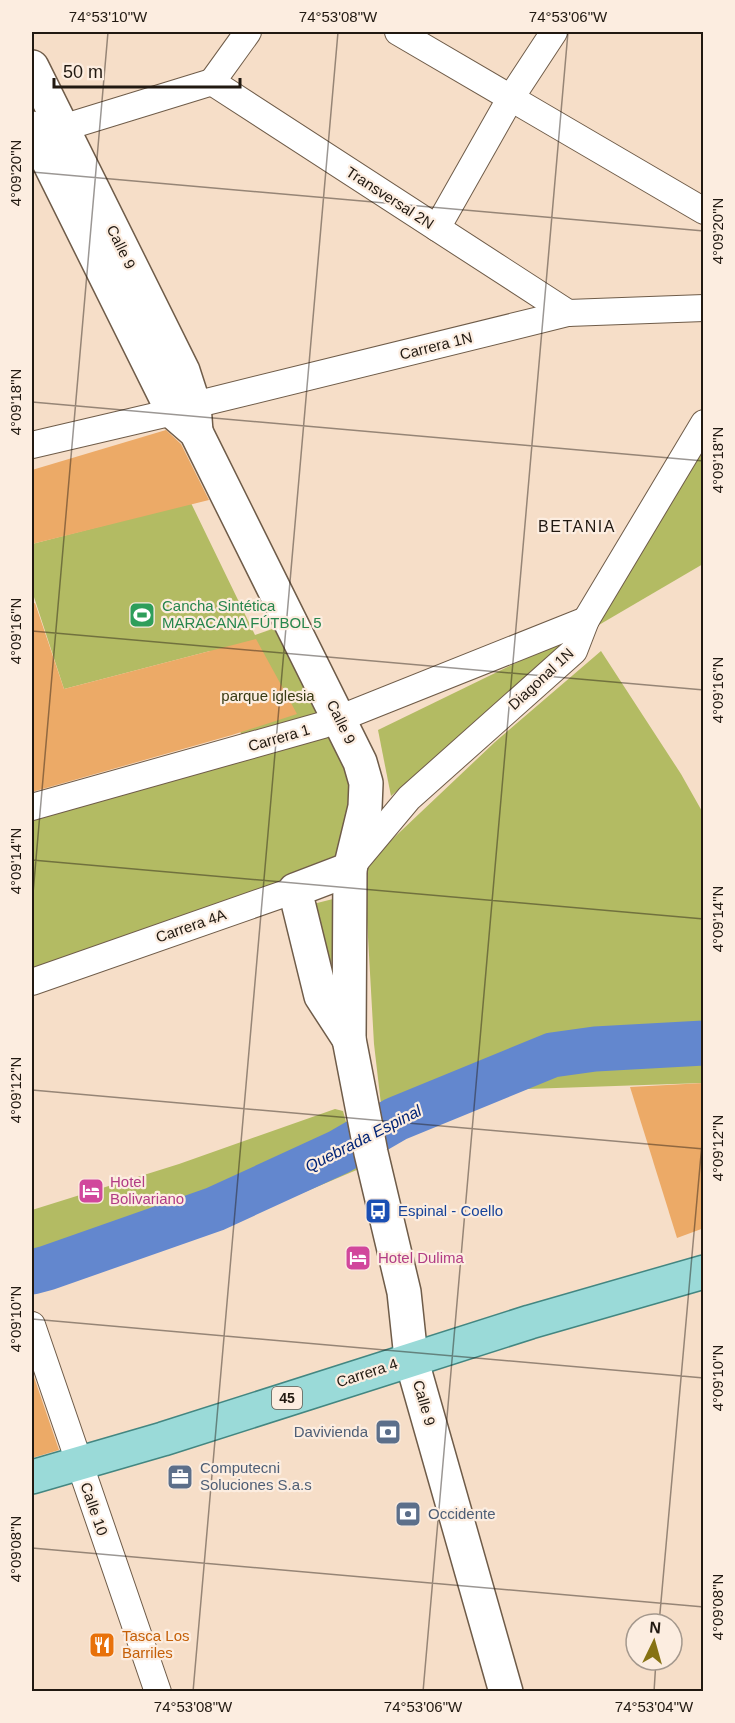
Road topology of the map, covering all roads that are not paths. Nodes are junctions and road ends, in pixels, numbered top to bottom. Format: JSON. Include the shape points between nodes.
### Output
{"nodes":[{"id":1,"x":248,"y":32,"type":"edge"},
{"id":2,"x":398,"y":32,"type":"edge"},
{"id":3,"x":554,"y":32,"type":"edge"},
{"id":4,"x":32,"y":67,"type":"edge"},
{"id":5,"x":212,"y":82,"type":"junction"},
{"id":6,"x":510,"y":99,"type":"junction"},
{"id":7,"x":43,"y":130,"type":"edge"},
{"id":8,"x":704,"y":211,"type":"edge"},
{"id":9,"x":437,"y":228,"type":"junction"},
{"id":10,"x":704,"y":308,"type":"edge"},
{"id":11,"x":568,"y":313,"type":"junction"},
{"id":12,"x":188,"y":416,"type":"junction"},
{"id":13,"x":704,"y":423,"type":"edge"},
{"id":14,"x":32,"y":445,"type":"edge"},
{"id":15,"x":586,"y":620,"type":"junction"},
{"id":16,"x":340,"y":717,"type":"junction"},
{"id":17,"x":32,"y":807,"type":"edge"},
{"id":18,"x":350,"y":869,"type":"junction"},
{"id":19,"x":295,"y":890,"type":"junction"},
{"id":20,"x":32,"y":982,"type":"edge"},
{"id":21,"x":348,"y":1039,"type":"junction"},
{"id":22,"x":704,"y":1272,"type":"edge"},
{"id":23,"x":32,"y":1325,"type":"edge"},
{"id":24,"x":411,"y":1358,"type":"junction"},
{"id":25,"x":78,"y":1463,"type":"junction"},
{"id":26,"x":32,"y":1477,"type":"edge"},
{"id":27,"x":158,"y":1692,"type":"edge"},
{"id":28,"x":506,"y":1692,"type":"edge"}],
"edges":[{"from":1,"to":5,"type":"street"},
{"from":2,"to":6,"type":"street"},
{"from":3,"to":6,"type":"street"},
{"from":4,"to":7,"type":"street","name":"Calle 9"},
{"from":5,"to":7,"type":"street"},
{"from":5,"to":9,"type":"street","name":"Transversal 2N"},
{"from":6,"to":8,"type":"street"},
{"from":6,"to":9,"type":"street"},
{"from":7,"to":12,"type":"street","name":"Calle 9","via":[[183,371]]},
{"from":9,"to":11,"type":"street","name":"Transversal 2N"},
{"from":10,"to":11,"type":"street","name":"Carrera 1N"},
{"from":11,"to":12,"type":"street","name":"Carrera 1N"},
{"from":12,"to":14,"type":"street","name":"Carrera 1N"},
{"from":12,"to":16,"type":"street","name":"Calle 9"},
{"from":13,"to":15,"type":"street","name":"Diagonal 1N"},
{"from":15,"to":16,"type":"street","name":"Carrera 1"},
{"from":15,"to":18,"type":"street","name":"Diagonal 1N","via":[[574,651],[409,798]]},
{"from":16,"to":17,"type":"street","name":"Carrera 1"},
{"from":16,"to":18,"type":"street","name":"Calle 9","via":[[366,783],[365,807]]},
{"from":18,"to":19,"type":"street","name":"Carrera 4A"},
{"from":18,"to":21,"type":"street","name":"Calle 9"},
{"from":19,"to":20,"type":"street","name":"Carrera 4A"},
{"from":19,"to":21,"type":"street","name":"Calle 9","via":[[321,996]]},
{"from":21,"to":24,"type":"street","name":"Calle 9","via":[[404,1292]]},
{"from":22,"to":24,"type":"main road","name":"Carrera 4","number":"45"},
{"from":23,"to":25,"type":"street","name":"Calle 10"},
{"from":24,"to":25,"type":"main road","name":"Carrera 4","number":"45"},
{"from":24,"to":28,"type":"street","name":"Calle 9"},
{"from":25,"to":26,"type":"main road","name":"Carrera 4","number":"45"},
{"from":25,"to":27,"type":"street","name":"Calle 10"}]}
